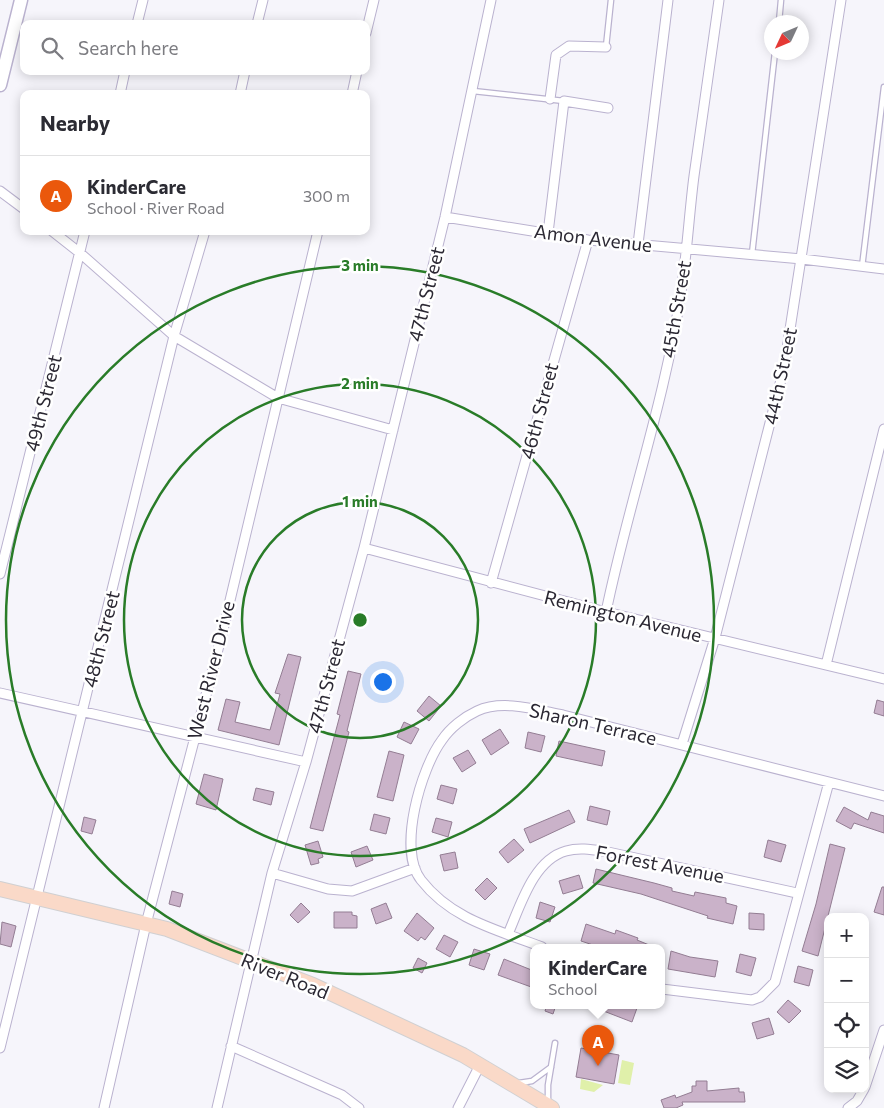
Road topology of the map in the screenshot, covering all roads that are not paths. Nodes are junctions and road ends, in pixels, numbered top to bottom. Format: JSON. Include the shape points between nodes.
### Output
{"nodes":[{"id":1,"x":21,"y":0,"type":"edge"},
{"id":2,"x":143,"y":0,"type":"edge"},
{"id":3,"x":263,"y":0,"type":"edge"},
{"id":4,"x":374,"y":0,"type":"edge"},
{"id":5,"x":492,"y":0,"type":"edge"},
{"id":6,"x":611,"y":0,"type":"edge"},
{"id":7,"x":668,"y":0,"type":"edge"},
{"id":8,"x":719,"y":0,"type":"edge"},
{"id":9,"x":781,"y":0,"type":"edge"},
{"id":10,"x":840,"y":0,"type":"edge"},
{"id":11,"x":780,"y":15,"type":"edge"},
{"id":12,"x":138,"y":20,"type":"edge"},
{"id":13,"x":258,"y":20,"type":"edge"},
{"id":14,"x":369,"y":20,"type":"edge"},
{"id":15,"x":606,"y":47,"type":"joint"},
{"id":16,"x":774,"y":60,"type":"edge"},
{"id":17,"x":124,"y":75,"type":"edge"},
{"id":18,"x":244,"y":75,"type":"edge"},
{"id":19,"x":356,"y":75,"type":"edge"},
{"id":20,"x":0,"y":85,"type":"edge"},
{"id":21,"x":884,"y":88,"type":"edge"},
{"id":22,"x":121,"y":90,"type":"edge"},
{"id":23,"x":241,"y":90,"type":"edge"},
{"id":24,"x":353,"y":90,"type":"edge"},
{"id":25,"x":473,"y":91,"type":"junction"},
{"id":26,"x":550,"y":99,"type":"junction"},
{"id":27,"x":564,"y":101,"type":"junction"},
{"id":28,"x":608,"y":108,"type":"dead end"},
{"id":29,"x":0,"y":191,"type":"edge"},
{"id":30,"x":20,"y":206,"type":"edge"},
{"id":31,"x":445,"y":217,"type":"junction"},
{"id":32,"x":548,"y":234,"type":"junction"},
{"id":33,"x":57,"y":235,"type":"edge"},
{"id":34,"x":84,"y":235,"type":"edge"},
{"id":35,"x":204,"y":235,"type":"edge"},
{"id":36,"x":317,"y":235,"type":"edge"},
{"id":37,"x":588,"y":240,"type":"junction"},
{"id":38,"x":638,"y":244,"type":"junction"},
{"id":39,"x":686,"y":249,"type":"junction"},
{"id":40,"x":80,"y":253,"type":"junction"},
{"id":41,"x":752,"y":254,"type":"junction"},
{"id":42,"x":802,"y":259,"type":"junction"},
{"id":43,"x":862,"y":267,"type":"junction"},
{"id":44,"x":884,"y":269,"type":"edge"},
{"id":45,"x":174,"y":336,"type":"junction"},
{"id":46,"x":278,"y":398,"type":"junction"},
{"id":47,"x":393,"y":430,"type":"junction"},
{"id":48,"x":884,"y":430,"type":"edge"},
{"id":49,"x":364,"y":548,"type":"junction"},
{"id":50,"x":0,"y":574,"type":"edge"},
{"id":51,"x":491,"y":583,"type":"junction"},
{"id":52,"x":606,"y":612,"type":"junction"},
{"id":53,"x":715,"y":638,"type":"junction"},
{"id":54,"x":826,"y":665,"type":"junction"},
{"id":55,"x":884,"y":679,"type":"edge"},
{"id":56,"x":0,"y":693,"type":"edge"},
{"id":57,"x":83,"y":714,"type":"junction"},
{"id":58,"x":195,"y":738,"type":"junction"},
{"id":59,"x":682,"y":744,"type":"junction"},
{"id":60,"x":306,"y":762,"type":"junction"},
{"id":61,"x":829,"y":782,"type":"junction"},
{"id":62,"x":884,"y":796,"type":"edge"},
{"id":63,"x":416,"y":868,"type":"junction"},
{"id":64,"x":272,"y":873,"type":"junction"},
{"id":65,"x":0,"y":889,"type":"edge"},
{"id":66,"x":798,"y":893,"type":"junction"},
{"id":67,"x":38,"y":899,"type":"junction"},
{"id":68,"x":146,"y":924,"type":"junction"},
{"id":69,"x":508,"y":934,"type":"junction"},
{"id":70,"x":534,"y":944,"type":"edge"},
{"id":71,"x":251,"y":962,"type":"junction"},
{"id":72,"x":665,"y":989,"type":"edge"},
{"id":73,"x":884,"y":1030,"type":"edge"},
{"id":74,"x":555,"y":1043,"type":"dead end"},
{"id":75,"x":232,"y":1046,"type":"junction"},
{"id":76,"x":0,"y":1048,"type":"edge"},
{"id":77,"x":480,"y":1065,"type":"junction"},
{"id":78,"x":552,"y":1066,"type":"junction"},
{"id":79,"x":869,"y":1076,"type":"edge"},
{"id":80,"x":513,"y":1084,"type":"junction"},
{"id":81,"x":862,"y":1093,"type":"edge"},
{"id":82,"x":550,"y":1107,"type":"edge"},
{"id":83,"x":104,"y":1108,"type":"edge"},
{"id":84,"x":217,"y":1108,"type":"edge"},
{"id":85,"x":359,"y":1108,"type":"edge"},
{"id":86,"x":458,"y":1108,"type":"edge"},
{"id":87,"x":848,"y":1108,"type":"edge"}],
"edges":[{"from":1,"to":20,"type":"main road"},
{"from":2,"to":12,"type":"street"},
{"from":3,"to":13,"type":"street"},
{"from":4,"to":14,"type":"street"},
{"from":5,"to":25,"type":"street","name":"47th Street"},
{"from":6,"to":15,"type":"lane"},
{"from":7,"to":38,"type":"street"},
{"from":8,"to":39,"type":"street","name":"45th Street"},
{"from":9,"to":11,"type":"lane"},
{"from":10,"to":42,"type":"street","name":"44th Street"},
{"from":15,"to":26,"type":"street","via":[[569,46],[556,56]]},
{"from":16,"to":41,"type":"lane"},
{"from":17,"to":22,"type":"street"},
{"from":18,"to":23,"type":"street"},
{"from":19,"to":24,"type":"street"},
{"from":21,"to":43,"type":"lane"},
{"from":25,"to":26,"type":"lane"},
{"from":25,"to":31,"type":"street","name":"47th Street"},
{"from":26,"to":27,"type":"lane"},
{"from":27,"to":28,"type":"street"},
{"from":27,"to":32,"type":"street"},
{"from":29,"to":30,"type":"street"},
{"from":31,"to":32,"type":"street","name":"Amon Avenue"},
{"from":31,"to":47,"type":"street","name":"47th Street"},
{"from":32,"to":37,"type":"street","name":"Amon Avenue"},
{"from":33,"to":40,"type":"street"},
{"from":34,"to":40,"type":"street","name":"49th Street"},
{"from":35,"to":45,"type":"street","name":"48th Street"},
{"from":36,"to":46,"type":"street","name":"West River Drive"},
{"from":37,"to":38,"type":"street","name":"Amon Avenue"},
{"from":37,"to":51,"type":"street","name":"46th Street"},
{"from":38,"to":39,"type":"street","name":"Amon Avenue"},
{"from":39,"to":41,"type":"street","name":"Amon Avenue"},
{"from":39,"to":52,"type":"street","name":"45th Street","via":[[681,293],[663,382],[620,543]]},
{"from":40,"to":45,"type":"street"},
{"from":40,"to":50,"type":"street","name":"49th Street"},
{"from":41,"to":42,"type":"street","name":"Amon Avenue"},
{"from":42,"to":43,"type":"street","name":"Amon Avenue"},
{"from":42,"to":53,"type":"street","name":"44th Street","via":[[784,368]]},
{"from":43,"to":44,"type":"street","name":"Amon Avenue"},
{"from":45,"to":46,"type":"street"},
{"from":45,"to":57,"type":"street","name":"48th Street"},
{"from":46,"to":47,"type":"street"},
{"from":46,"to":58,"type":"street","name":"West River Drive"},
{"from":47,"to":49,"type":"street","name":"47th Street"},
{"from":48,"to":54,"type":"street"},
{"from":49,"to":51,"type":"street","name":"Remington Avenue"},
{"from":49,"to":60,"type":"street","name":"47th Street"},
{"from":51,"to":52,"type":"street","name":"Remington Avenue"},
{"from":52,"to":53,"type":"street","name":"Remington Avenue"},
{"from":53,"to":54,"type":"street","name":"Remington Avenue"},
{"from":53,"to":59,"type":"street","name":"44th Street"},
{"from":54,"to":55,"type":"street","name":"Remington Avenue"},
{"from":56,"to":57,"type":"street"},
{"from":57,"to":58,"type":"street"},
{"from":57,"to":67,"type":"street","name":"48th Street"},
{"from":58,"to":60,"type":"street"},
{"from":58,"to":68,"type":"street","name":"West River Drive"},
{"from":59,"to":61,"type":"street","name":"Sharon Terrace"},
{"from":59,"to":63,"type":"street","name":"Sharon Terrace","via":[[530,708],[478,710],[453,728],[433,755],[413,814],[410,840]]},
{"from":60,"to":64,"type":"street","name":"47th Street"},
{"from":61,"to":62,"type":"street","name":"Sharon Terrace"},
{"from":61,"to":66,"type":"street"},
{"from":63,"to":64,"type":"street","via":[[352,891],[328,889]]},
{"from":63,"to":69,"type":"street","via":[[420,879],[441,901],[482,927]]},
{"from":64,"to":71,"type":"street","name":"47th Street"},
{"from":65,"to":67,"type":"main road","name":"River Road"},
{"from":66,"to":69,"type":"street","name":"Forrest Avenue","via":[[608,852],[564,851],[541,868],[530,882]]},
{"from":66,"to":72,"type":"street","via":[[775,982],[760,997],[742,1000]]},
{"from":67,"to":68,"type":"main road","name":"River Road"},
{"from":67,"to":76,"type":"street","name":"48th Street"},
{"from":68,"to":71,"type":"main road","name":"River Road"},
{"from":68,"to":83,"type":"street","name":"West River Drive"},
{"from":69,"to":70,"type":"street"},
{"from":71,"to":75,"type":"street","name":"47th Street"},
{"from":71,"to":77,"type":"main road","name":"River Road","via":[[312,985]]},
{"from":73,"to":79,"type":"street"},
{"from":74,"to":78,"type":"lane"},
{"from":75,"to":84,"type":"street","name":"47th Street"},
{"from":75,"to":85,"type":"street","via":[[342,1095]]},
{"from":77,"to":80,"type":"main road","name":"River Road"},
{"from":77,"to":86,"type":"street"},
{"from":78,"to":80,"type":"lane","via":[[532,1081]]},
{"from":78,"to":82,"type":"lane","via":[[548,1085]]},
{"from":80,"to":82,"type":"main road","name":"River Road"},
{"from":81,"to":87,"type":"street"}]}
